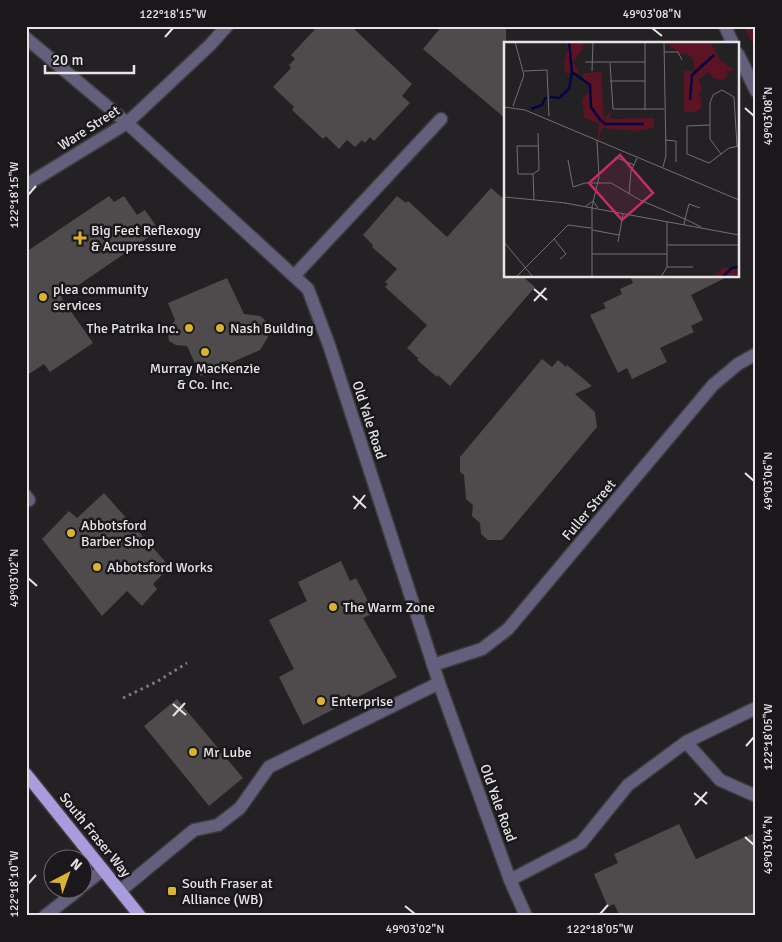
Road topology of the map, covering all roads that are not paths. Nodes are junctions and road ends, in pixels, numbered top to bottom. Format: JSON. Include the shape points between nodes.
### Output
{"nodes":[{"id":1,"x":227,"y":26,"type":"edge"},
{"id":2,"x":725,"y":26,"type":"edge"},
{"id":3,"x":26,"y":38,"type":"edge"},
{"id":4,"x":732,"y":42,"type":"edge"},
{"id":5,"x":740,"y":58,"type":"edge"},
{"id":6,"x":756,"y":91,"type":"edge"},
{"id":7,"x":441,"y":119,"type":"dead end"},
{"id":8,"x":127,"y":123,"type":"junction"},
{"id":9,"x":26,"y":185,"type":"edge"},
{"id":10,"x":294,"y":276,"type":"junction"},
{"id":11,"x":756,"y":354,"type":"edge"},
{"id":12,"x":433,"y":665,"type":"junction"},
{"id":13,"x":439,"y":683,"type":"junction"},
{"id":14,"x":756,"y":708,"type":"edge"},
{"id":15,"x":686,"y":742,"type":"junction"},
{"id":16,"x":26,"y":774,"type":"edge"},
{"id":17,"x":756,"y":796,"type":"edge"},
{"id":18,"x":103,"y":870,"type":"junction"},
{"id":19,"x":92,"y":878,"type":"edge"},
{"id":20,"x":510,"y":880,"type":"junction"},
{"id":21,"x":120,"y":891,"type":"junction"},
{"id":22,"x":65,"y":900,"type":"edge"},
{"id":23,"x":45,"y":916,"type":"edge"},
{"id":24,"x":140,"y":916,"type":"edge"},
{"id":25,"x":526,"y":916,"type":"edge"}],
"edges":[{"from":1,"to":8,"type":"street","name":"Ware Street"},
{"from":2,"to":4,"type":"street"},
{"from":3,"to":8,"type":"street","name":"Old Yale Road"},
{"from":5,"to":6,"type":"street"},
{"from":7,"to":10,"type":"street"},
{"from":8,"to":9,"type":"street","name":"Ware Street"},
{"from":8,"to":10,"type":"street","name":"Old Yale Road"},
{"from":10,"to":12,"type":"street","name":"Old Yale Road","via":[[308,289],[329,345]]},
{"from":11,"to":12,"type":"street","name":"Fuller Street","via":[[713,385],[508,629],[482,649]]},
{"from":12,"to":13,"type":"street","name":"Old Yale Road"},
{"from":13,"to":20,"type":"street","name":"Old Yale Road"},
{"from":13,"to":21,"type":"street","via":[[269,767],[240,808],[218,825],[194,830]]},
{"from":14,"to":15,"type":"street"},
{"from":15,"to":17,"type":"street","via":[[720,780]]},
{"from":15,"to":20,"type":"street","via":[[628,785],[581,843]]},
{"from":16,"to":18,"type":"main road","name":"South Fraser Way"},
{"from":18,"to":19,"type":"street"},
{"from":18,"to":21,"type":"main road","name":"South Fraser Way"},
{"from":20,"to":25,"type":"street","name":"Old Yale Road"},
{"from":21,"to":24,"type":"main road","name":"South Fraser Way"},
{"from":22,"to":23,"type":"street"}]}
